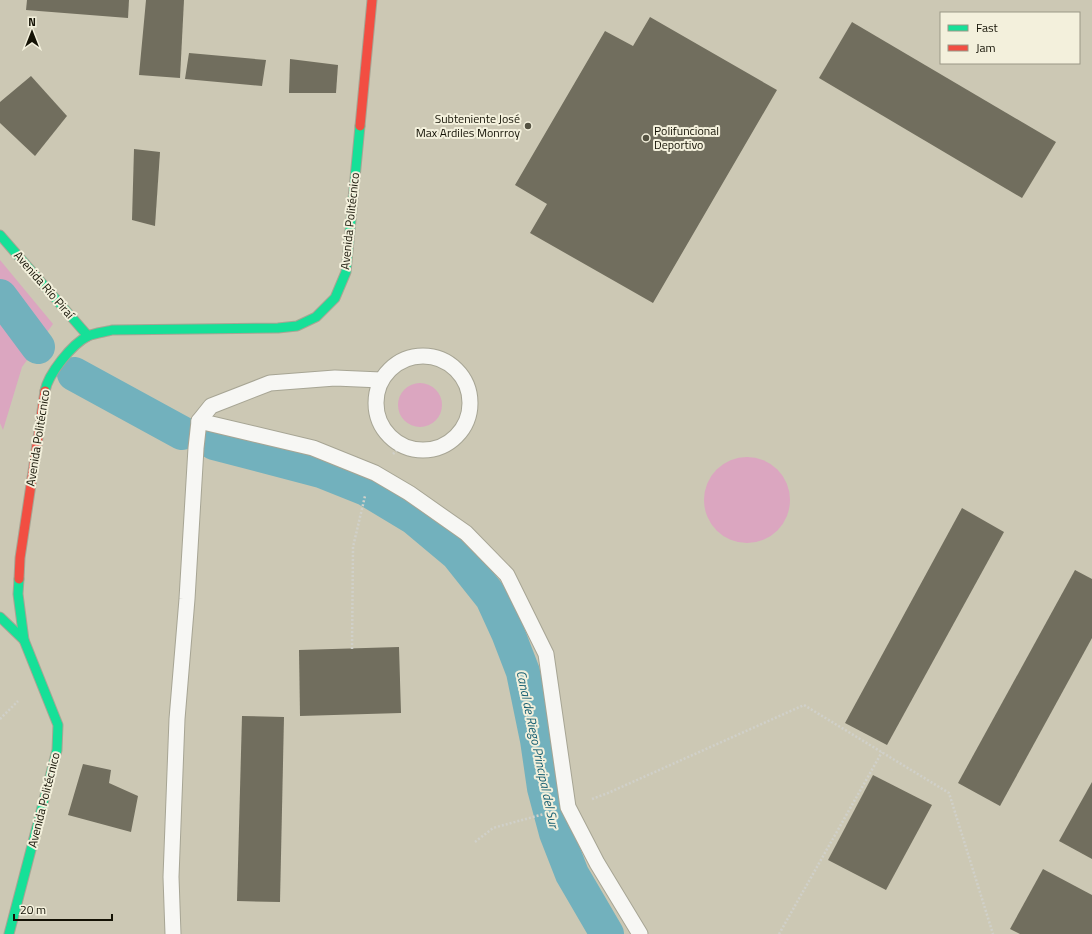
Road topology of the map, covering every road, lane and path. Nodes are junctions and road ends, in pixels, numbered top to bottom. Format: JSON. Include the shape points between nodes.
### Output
{"nodes":[{"id":1,"x":372,"y":0,"type":"edge"},
{"id":2,"x":0,"y":235,"type":"edge"},
{"id":3,"x":88,"y":336,"type":"junction"},
{"id":4,"x":381,"y":380,"type":"junction"},
{"id":5,"x":199,"y":423,"type":"junction"},
{"id":6,"x":364,"y":498,"type":"dead end"},
{"id":7,"x":0,"y":617,"type":"edge"},
{"id":8,"x":24,"y":640,"type":"junction"},
{"id":9,"x":352,"y":649,"type":"dead end"},
{"id":10,"x":882,"y":752,"type":"junction"},
{"id":11,"x":568,"y":807,"type":"junction"},
{"id":12,"x":534,"y":817,"type":"dead end"},
{"id":13,"x":475,"y":842,"type":"dead end"},
{"id":14,"x":9,"y":934,"type":"edge"},
{"id":15,"x":174,"y":934,"type":"edge"},
{"id":16,"x":640,"y":934,"type":"edge"},
{"id":17,"x":780,"y":934,"type":"edge"},
{"id":18,"x":993,"y":934,"type":"edge"}],
"edges":[{"from":1,"to":3,"type":"main road","name":"Avenida Politécnico","via":[[346,272],[335,298],[316,317],[297,326],[112,330]]},
{"from":2,"to":3,"type":"main road","name":"Avenida Río Piraí"},
{"from":3,"to":8,"type":"main road","name":"Avenida Politécnico","via":[[57,364],[46,385],[20,558],[18,594]]},
{"from":4,"to":4,"type":"lane","via":[[376,395],[376,410],[380,424],[389,437],[402,446],[416,450],[432,450],[446,445],[458,435],[467,422],[470,395],[466,383],[460,373],[444,361],[433,356],[409,358],[398,362]]},
{"from":4,"to":5,"type":"lane","via":[[335,378],[270,383],[211,406]]},
{"from":5,"to":11,"type":"lane","via":[[313,448],[376,473],[466,533],[507,575],[546,654]]},
{"from":5,"to":15,"type":"lane","via":[[177,719],[172,877]]},
{"from":6,"to":9,"type":"path","via":[[353,547]]},
{"from":7,"to":8,"type":"main road"},
{"from":8,"to":14,"type":"main road","name":"Avenida Politécnico","via":[[58,725],[57,750]]},
{"from":10,"to":11,"type":"path","via":[[804,705],[608,794]]},
{"from":10,"to":17,"type":"path"},
{"from":10,"to":18,"type":"path","via":[[949,793]]},
{"from":11,"to":16,"type":"lane","via":[[597,863]]},
{"from":12,"to":13,"type":"path","via":[[493,828]]}]}
